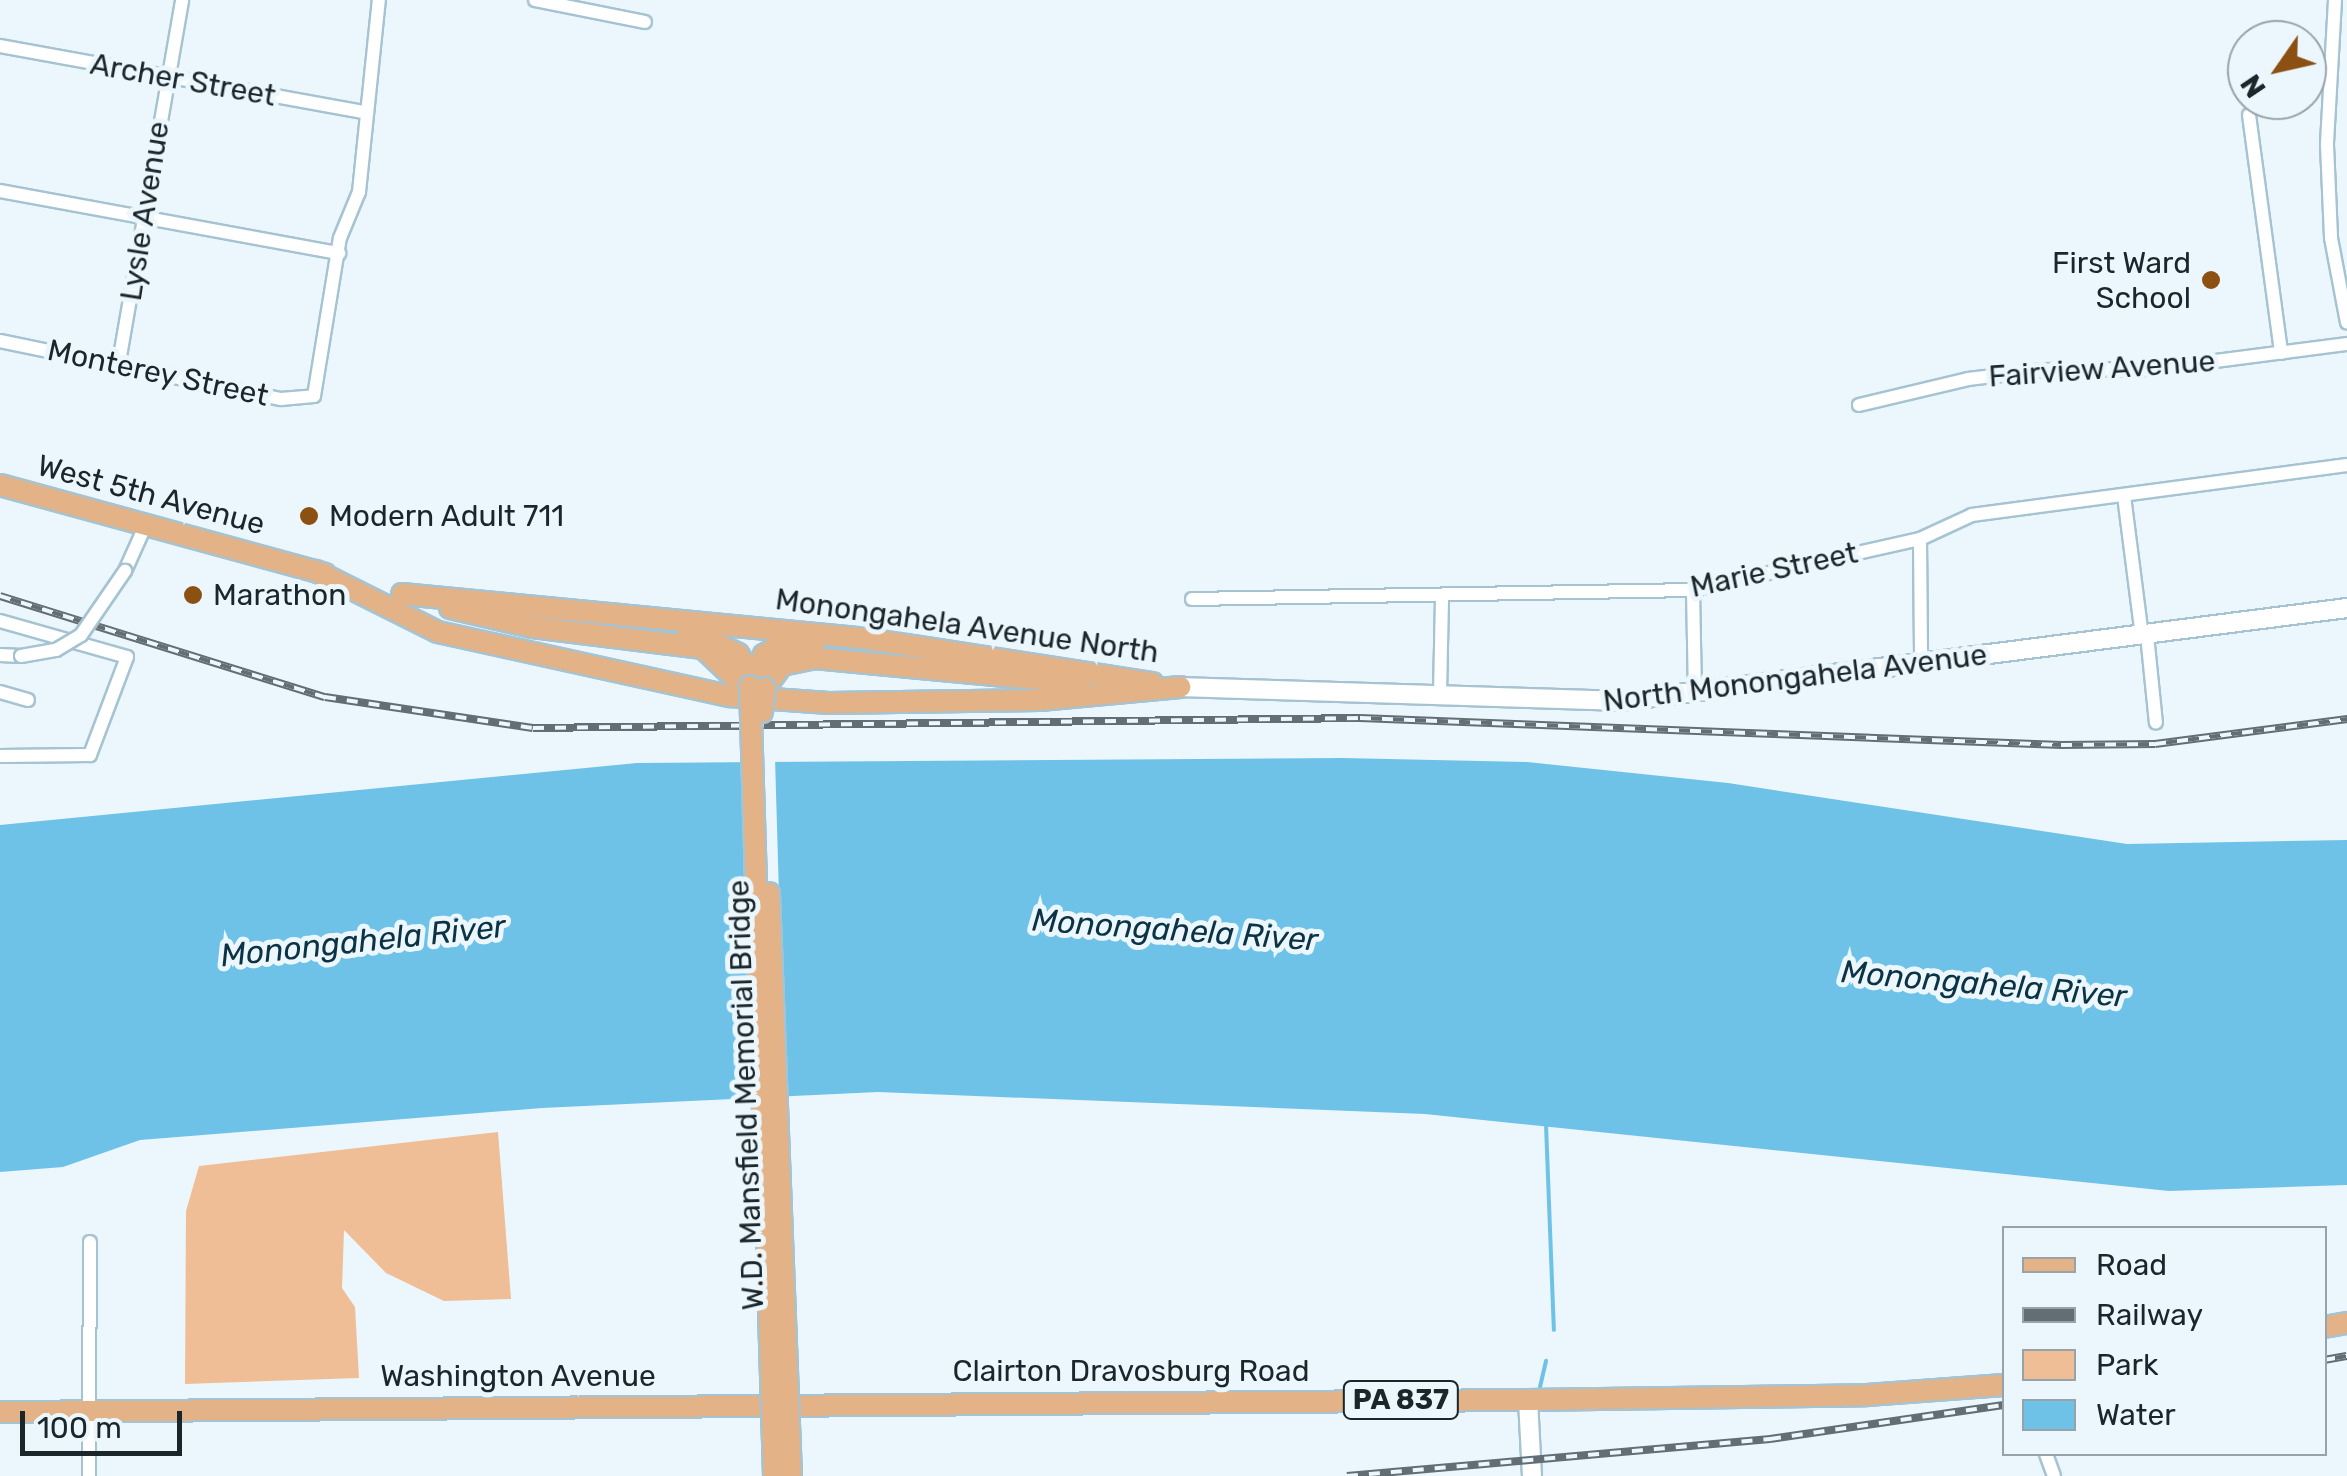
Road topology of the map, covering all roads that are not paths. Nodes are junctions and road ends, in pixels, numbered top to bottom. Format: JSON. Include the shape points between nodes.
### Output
{"nodes":[{"id":1,"x":182,"y":0,"type":"edge"},
{"id":2,"x":380,"y":0,"type":"edge"},
{"id":3,"x":534,"y":0,"type":"edge"},
{"id":4,"x":2334,"y":0,"type":"edge"},
{"id":5,"x":645,"y":22,"type":"dead end"},
{"id":6,"x":0,"y":46,"type":"edge"},
{"id":7,"x":167,"y":78,"type":"junction"},
{"id":8,"x":367,"y":113,"type":"junction"},
{"id":9,"x":2250,"y":120,"type":"edge"},
{"id":10,"x":0,"y":191,"type":"edge"},
{"id":11,"x":146,"y":217,"type":"junction"},
{"id":12,"x":339,"y":253,"type":"junction"},
{"id":13,"x":2346,"y":307,"type":"edge"},
{"id":14,"x":2347,"y":324,"type":"edge"},
{"id":15,"x":0,"y":341,"type":"edge"},
{"id":16,"x":2347,"y":344,"type":"edge"},
{"id":17,"x":2281,"y":353,"type":"junction"},
{"id":18,"x":120,"y":362,"type":"junction"},
{"id":19,"x":1859,"y":405,"type":"dead end"},
{"id":20,"x":2347,"y":465,"type":"edge"},
{"id":21,"x":0,"y":485,"type":"edge"},
{"id":22,"x":2124,"y":496,"type":"junction"},
{"id":23,"x":146,"y":524,"type":"junction"},
{"id":24,"x":1920,"y":538,"type":"junction"},
{"id":25,"x":316,"y":571,"type":"junction"},
{"id":26,"x":1692,"y":590,"type":"junction"},
{"id":27,"x":402,"y":594,"type":"junction"},
{"id":28,"x":1192,"y":598,"type":"dead end"},
{"id":29,"x":1442,"y":599,"type":"junction"},
{"id":30,"x":487,"y":604,"type":"junction"},
{"id":31,"x":2347,"y":608,"type":"edge"},
{"id":32,"x":0,"y":620,"type":"edge"},
{"id":33,"x":2144,"y":636,"type":"junction"},
{"id":34,"x":0,"y":655,"type":"edge"},
{"id":35,"x":1921,"y":664,"type":"junction"},
{"id":36,"x":1060,"y":667,"type":"junction"},
{"id":37,"x":754,"y":684,"type":"junction"},
{"id":38,"x":1180,"y":687,"type":"junction"},
{"id":39,"x":0,"y":692,"type":"edge"},
{"id":40,"x":1695,"y":693,"type":"junction"},
{"id":41,"x":1440,"y":694,"type":"junction"},
{"id":42,"x":28,"y":700,"type":"dead end"},
{"id":43,"x":756,"y":712,"type":"junction"},
{"id":44,"x":2156,"y":722,"type":"dead end"},
{"id":45,"x":0,"y":756,"type":"edge"},
{"id":46,"x":90,"y":1242,"type":"dead end"},
{"id":47,"x":2002,"y":1385,"type":"edge"},
{"id":48,"x":792,"y":1399,"type":"junction"},
{"id":49,"x":1528,"y":1400,"type":"junction"},
{"id":50,"x":0,"y":1412,"type":"edge"},
{"id":51,"x":88,"y":1412,"type":"junction"},
{"id":52,"x":89,"y":1476,"type":"edge"},
{"id":53,"x":774,"y":1476,"type":"edge"},
{"id":54,"x":791,"y":1476,"type":"edge"},
{"id":55,"x":800,"y":1476,"type":"edge"},
{"id":56,"x":1532,"y":1476,"type":"edge"}],
"edges":[{"from":1,"to":7,"type":"street","name":"Lysle Avenue"},
{"from":2,"to":8,"type":"street"},
{"from":3,"to":5,"type":"street"},
{"from":4,"to":13,"type":"street","via":[[2327,145],[2332,238]]},
{"from":6,"to":7,"type":"street","name":"Archer Street"},
{"from":7,"to":8,"type":"street","name":"Archer Street"},
{"from":7,"to":11,"type":"street","name":"Lysle Avenue"},
{"from":8,"to":12,"type":"street","via":[[359,192]]},
{"from":9,"to":17,"type":"street"},
{"from":10,"to":11,"type":"street"},
{"from":11,"to":12,"type":"street"},
{"from":11,"to":18,"type":"street","name":"Lysle Avenue"},
{"from":12,"to":18,"type":"street","name":"Monterey Street","via":[[314,396],[281,399]]},
{"from":13,"to":14,"type":"street"},
{"from":15,"to":18,"type":"street","name":"Monterey Street"},
{"from":16,"to":17,"type":"street","name":"Fairview Avenue"},
{"from":17,"to":19,"type":"street","name":"Fairview Avenue","via":[[2154,369],[1968,379]]},
{"from":20,"to":22,"type":"street","name":"Marie Street"},
{"from":21,"to":23,"type":"main road","name":"West 5th Avenue"},
{"from":22,"to":24,"type":"street","name":"Marie Street","via":[[1972,515]]},
{"from":22,"to":33,"type":"street"},
{"from":23,"to":25,"type":"main road","name":"West 5th Avenue"},
{"from":23,"to":34,"type":"street","bridge":true,"via":[[108,605],[81,635],[56,650]]},
{"from":24,"to":26,"type":"street","name":"Marie Street"},
{"from":24,"to":35,"type":"street"},
{"from":25,"to":27,"type":"main road","name":"West 5th Avenue"},
{"from":25,"to":38,"type":"main road","name":"Monongahela Avenue North","via":[[438,632],[730,696],[829,703],[1021,700]]},
{"from":26,"to":29,"type":"street","name":"Marie Street"},
{"from":26,"to":40,"type":"street"},
{"from":27,"to":30,"type":"main road","name":"Monongahela Avenue North"},
{"from":27,"to":37,"type":"main road","via":[[484,619],[703,648]]},
{"from":28,"to":29,"type":"street","name":"Marie Street"},
{"from":29,"to":41,"type":"street"},
{"from":30,"to":36,"type":"main road","name":"Monongahela Avenue North","via":[[769,628]]},
{"from":30,"to":37,"type":"main road","via":[[696,630],[718,639]]},
{"from":31,"to":33,"type":"main road","name":"North Monongahela Avenue"},
{"from":32,"to":45,"type":"street","via":[[127,657],[90,755]]},
{"from":33,"to":35,"type":"main road","name":"North Monongahela Avenue"},
{"from":33,"to":44,"type":"street"},
{"from":35,"to":40,"type":"main road","name":"North Monongahela Avenue"},
{"from":36,"to":37,"type":"main road","via":[[797,642],[764,655]]},
{"from":36,"to":38,"type":"main road","name":"Monongahela Avenue North"},
{"from":37,"to":38,"type":"main road","via":[[782,665],[814,658]]},
{"from":37,"to":43,"type":"main road","bridge":true},
{"from":38,"to":41,"type":"main road","name":"North Monongahela Avenue"},
{"from":39,"to":42,"type":"street"},
{"from":40,"to":41,"type":"main road","name":"North Monongahela Avenue","via":[[1594,703]]},
{"from":43,"to":48,"type":"main road","name":"W.D. Mansfield Memorial Bridge","bridge":true},
{"from":43,"to":53,"type":"main road","name":"W.D. Mansfield Memorial Bridge","bridge":true},
{"from":46,"to":51,"type":"street"},
{"from":47,"to":49,"type":"main road","name":"Clairton Dravosburg Road","number":"PA 837","via":[[1867,1395]]},
{"from":48,"to":49,"type":"main road","name":"Clairton Dravosburg Road","number":"PA 837"},
{"from":48,"to":51,"type":"main road","name":"Washington Avenue","number":"PA 837"},
{"from":48,"to":54,"type":"main road","name":"W.D. Mansfield Memorial Bridge","bridge":true},
{"from":48,"to":55,"type":"main road","bridge":true},
{"from":49,"to":56,"type":"main road"},
{"from":50,"to":51,"type":"main road","name":"Washington Avenue","number":"PA 837"},
{"from":51,"to":52,"type":"street"}]}
